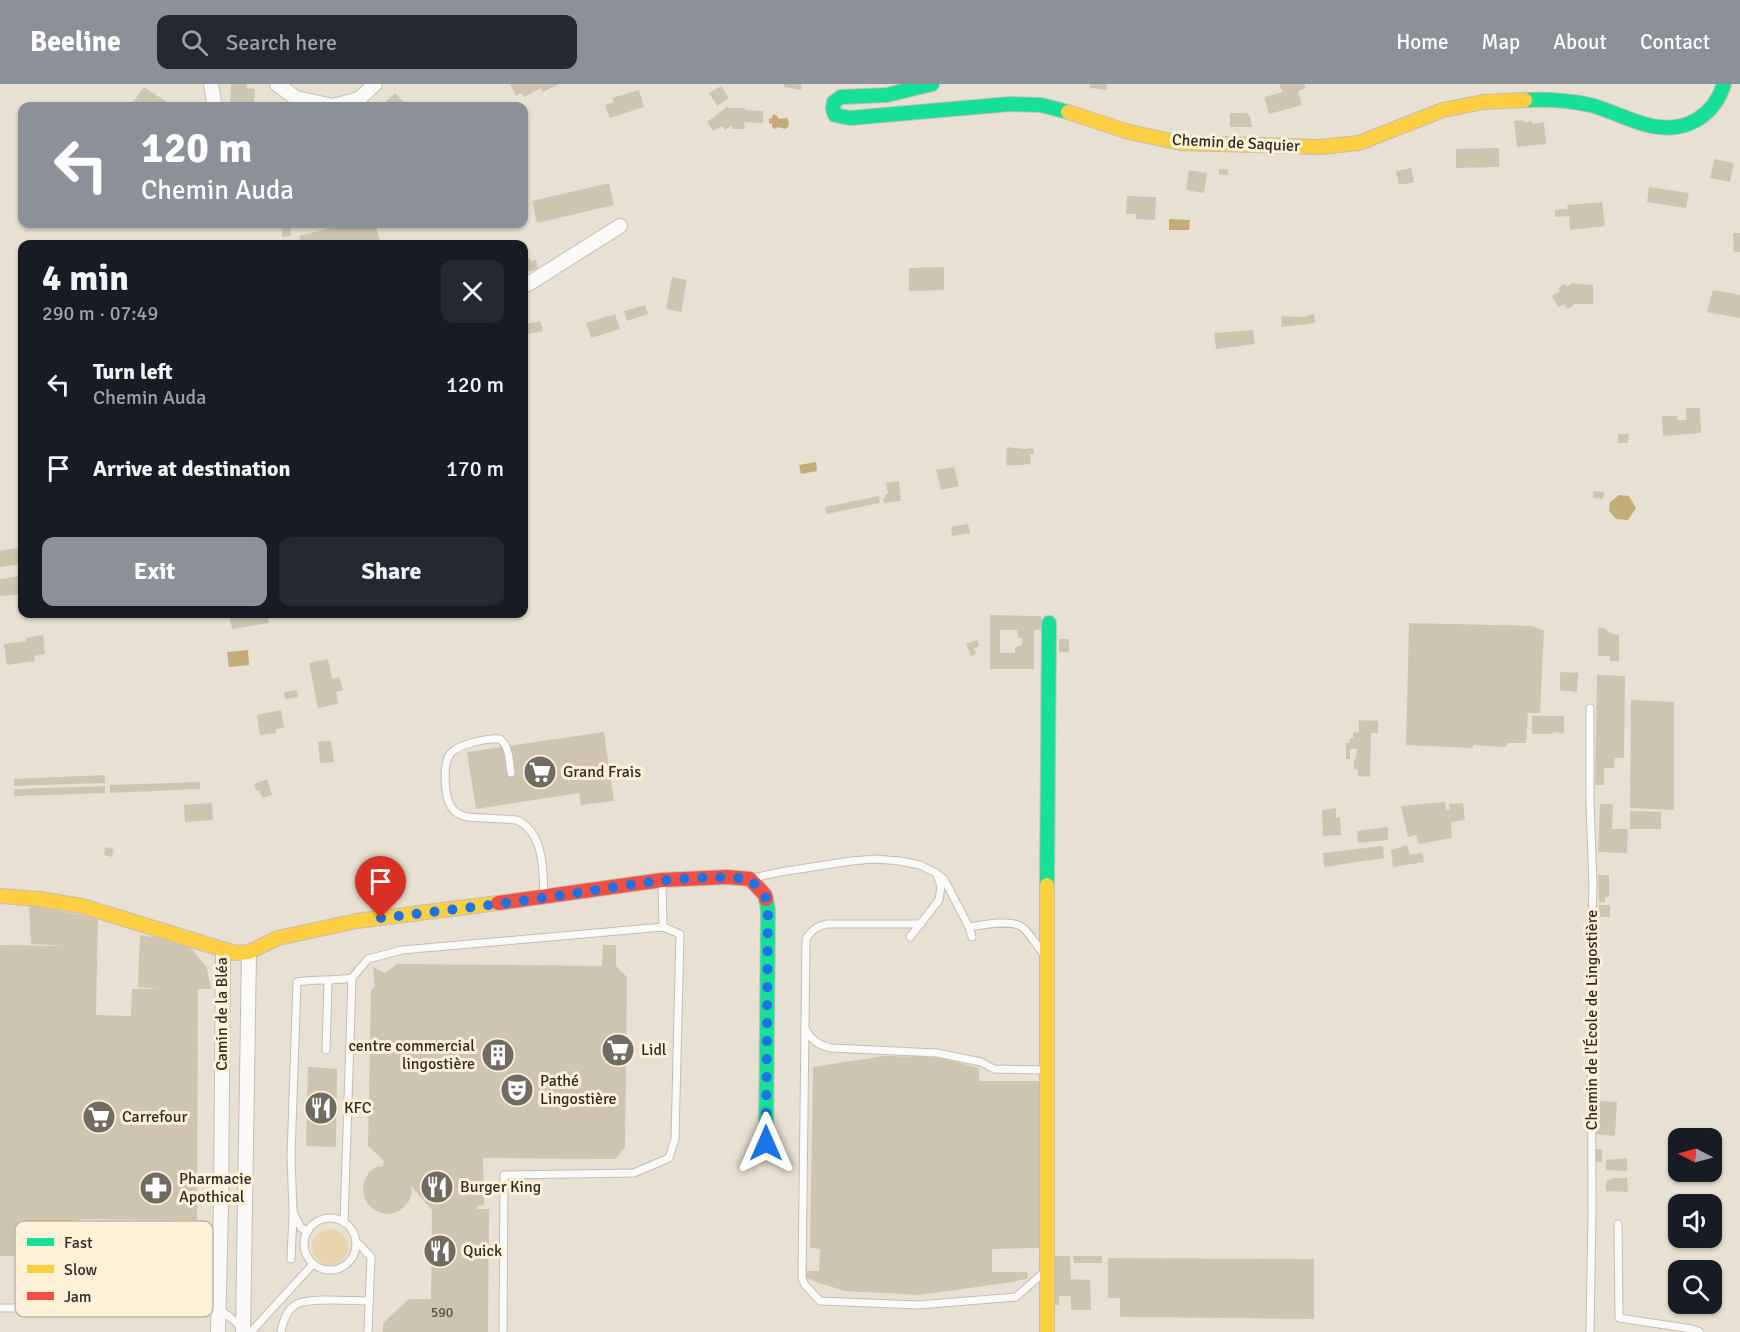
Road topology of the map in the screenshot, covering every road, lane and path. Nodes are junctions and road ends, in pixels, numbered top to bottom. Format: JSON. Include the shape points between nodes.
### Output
{"nodes":[{"id":1,"x":211,"y":84,"type":"edge"},
{"id":2,"x":277,"y":84,"type":"edge"},
{"id":3,"x":375,"y":84,"type":"edge"},
{"id":4,"x":932,"y":84,"type":"edge"},
{"id":5,"x":1724,"y":84,"type":"edge"},
{"id":6,"x":214,"y":102,"type":"dead end"},
{"id":7,"x":314,"y":102,"type":"edge"},
{"id":8,"x":348,"y":102,"type":"edge"},
{"id":9,"x":620,"y":226,"type":"dead end"},
{"id":10,"x":528,"y":284,"type":"edge"},
{"id":11,"x":1049,"y":623,"type":"dead end"},
{"id":12,"x":1590,"y":708,"type":"dead end"},
{"id":13,"x":511,"y":773,"type":"dead end"},
{"id":14,"x":936,"y":873,"type":"junction"},
{"id":15,"x":750,"y":879,"type":"junction"},
{"id":16,"x":662,"y":880,"type":"junction"},
{"id":17,"x":0,"y":897,"type":"edge"},
{"id":18,"x":544,"y":897,"type":"junction"},
{"id":19,"x":921,"y":924,"type":"junction"},
{"id":20,"x":663,"y":927,"type":"junction"},
{"id":21,"x":969,"y":927,"type":"junction"},
{"id":22,"x":910,"y":937,"type":"dead end"},
{"id":23,"x":972,"y":937,"type":"dead end"},
{"id":24,"x":223,"y":950,"type":"junction"},
{"id":25,"x":249,"y":952,"type":"junction"},
{"id":26,"x":1047,"y":958,"type":"junction"},
{"id":27,"x":352,"y":978,"type":"junction"},
{"id":28,"x":328,"y":981,"type":"junction"},
{"id":29,"x":805,"y":1028,"type":"junction"},
{"id":30,"x":326,"y":1050,"type":"dead end"},
{"id":31,"x":1047,"y":1070,"type":"junction"},
{"id":32,"x":766,"y":1143,"type":"dead end"},
{"id":33,"x":293,"y":1212,"type":"junction"},
{"id":34,"x":344,"y":1223,"type":"junction"},
{"id":35,"x":1618,"y":1224,"type":"dead end"},
{"id":36,"x":308,"y":1231,"type":"junction"},
{"id":37,"x":356,"y":1241,"type":"junction"},
{"id":38,"x":291,"y":1259,"type":"dead end"},
{"id":39,"x":313,"y":1264,"type":"junction"},
{"id":40,"x":1047,"y":1269,"type":"junction"},
{"id":41,"x":370,"y":1301,"type":"junction"},
{"id":42,"x":213,"y":1308,"type":"edge"},
{"id":43,"x":218,"y":1308,"type":"junction"},
{"id":44,"x":218,"y":1332,"type":"edge"},
{"id":45,"x":243,"y":1332,"type":"edge"},
{"id":46,"x":251,"y":1332,"type":"edge"},
{"id":47,"x":281,"y":1332,"type":"edge"},
{"id":48,"x":368,"y":1332,"type":"edge"},
{"id":49,"x":503,"y":1332,"type":"edge"},
{"id":50,"x":1047,"y":1332,"type":"edge"},
{"id":51,"x":1590,"y":1332,"type":"edge"},
{"id":52,"x":1700,"y":1332,"type":"edge"}],
"edges":[{"from":1,"to":6,"type":"street"},
{"from":2,"to":7,"type":"street","via":[[296,98]]},
{"from":3,"to":8,"type":"street","via":[[359,99]]},
{"from":4,"to":5,"type":"street","name":"Chemin de Saquier","via":[[898,94],[836,99],[832,110],[835,115],[850,118],[1010,104],[1041,105],[1129,132],[1181,143],[1320,147],[1359,143],[1443,110],[1526,99],[1580,102],[1651,126],[1681,126],[1706,116],[1717,103]]},
{"from":9,"to":10,"type":"street"},
{"from":11,"to":26,"type":"street"},
{"from":12,"to":51,"type":"lane","name":"Chemin de l'École de Lingostière"},
{"from":13,"to":18,"type":"lane","via":[[508,750],[500,739],[462,746],[447,759],[448,801],[460,815],[517,820],[528,828],[540,850]]},
{"from":14,"to":15,"type":"lane","via":[[920,865],[874,859]]},
{"from":14,"to":19,"type":"lane","via":[[940,896]]},
{"from":14,"to":21,"type":"lane","via":[[944,879]]},
{"from":15,"to":16,"type":"street"},
{"from":15,"to":32,"type":"street","via":[[765,895],[768,910]]},
{"from":16,"to":18,"type":"street"},
{"from":16,"to":20,"type":"lane"},
{"from":17,"to":24,"type":"street","name":"Camin de la Bléa","via":[[82,906]]},
{"from":18,"to":25,"type":"street","via":[[357,921],[278,938]]},
{"from":19,"to":22,"type":"lane"},
{"from":19,"to":29,"type":"lane","via":[[816,927],[806,939]]},
{"from":20,"to":27,"type":"lane","via":[[402,950],[368,959]]},
{"from":20,"to":49,"type":"lane","via":[[680,934],[675,1139],[669,1158],[633,1173],[504,1175]]},
{"from":21,"to":23,"type":"lane"},
{"from":21,"to":26,"type":"lane","via":[[1018,925]]},
{"from":24,"to":25,"type":"street"},
{"from":24,"to":43,"type":"street","name":"Camin de la Bléa"},
{"from":25,"to":45,"type":"street","name":"Camin de la Bléa"},
{"from":26,"to":31,"type":"street"},
{"from":27,"to":28,"type":"lane"},
{"from":27,"to":34,"type":"lane"},
{"from":28,"to":30,"type":"lane"},
{"from":28,"to":33,"type":"lane","via":[[297,982]]},
{"from":29,"to":31,"type":"lane","via":[[816,1043],[831,1048],[939,1053],[981,1062],[994,1069]]},
{"from":29,"to":40,"type":"lane","via":[[802,1278],[820,1301],[918,1305],[1016,1297]]},
{"from":31,"to":40,"type":"street"},
{"from":33,"to":36,"type":"lane","via":[[301,1227]]},
{"from":33,"to":38,"type":"lane"},
{"from":34,"to":36,"type":"lane","via":[[328,1219]]},
{"from":34,"to":37,"type":"lane"},
{"from":35,"to":52,"type":"lane","via":[[1619,1318]]},
{"from":36,"to":39,"type":"lane","via":[[305,1249]]},
{"from":37,"to":39,"type":"lane","via":[[354,1256],[343,1267],[327,1270]]},
{"from":37,"to":41,"type":"lane","via":[[370,1257]]},
{"from":39,"to":46,"type":"lane"},
{"from":40,"to":50,"type":"street"},
{"from":41,"to":47,"type":"lane","via":[[297,1304],[287,1314]]},
{"from":41,"to":48,"type":"lane"},
{"from":42,"to":43,"type":"lane"},
{"from":43,"to":44,"type":"street","name":"Camin de la Bléa"},
{"from":43,"to":45,"type":"lane"}]}
